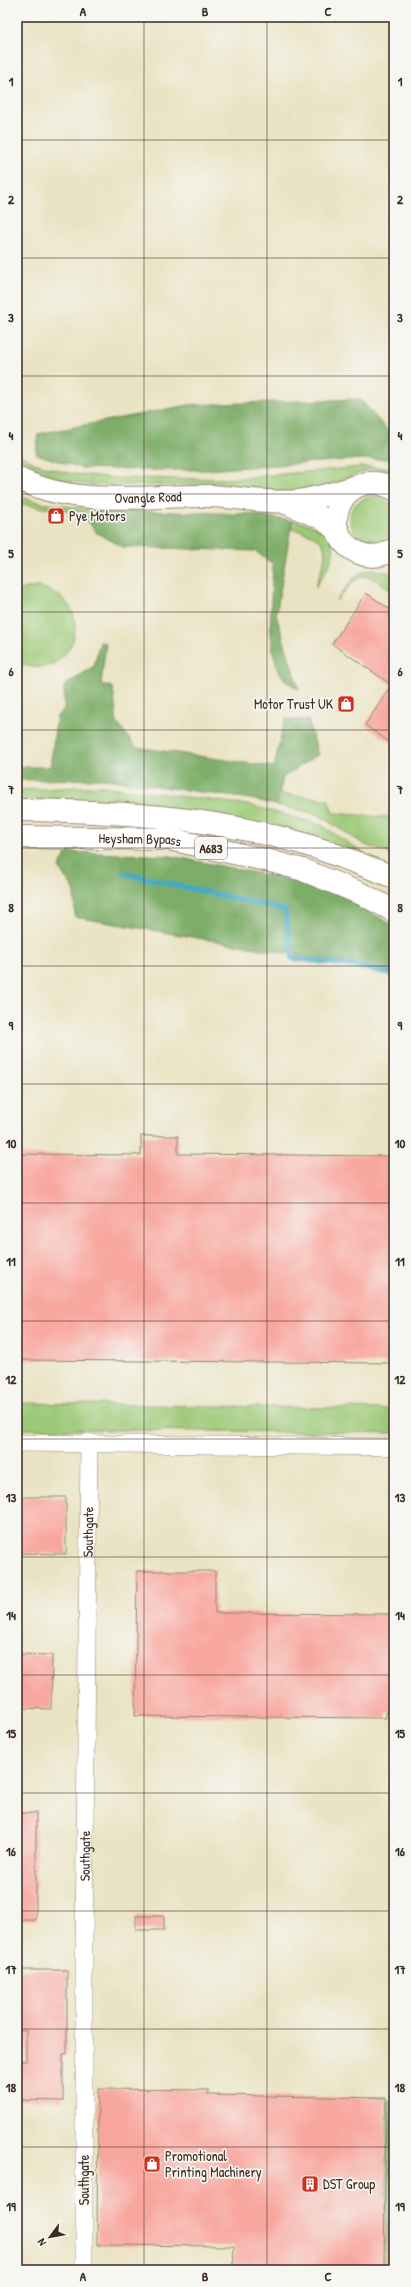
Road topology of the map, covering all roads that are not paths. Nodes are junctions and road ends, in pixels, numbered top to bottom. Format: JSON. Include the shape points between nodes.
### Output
{"nodes":[{"id":1,"x":17,"y":478,"type":"edge"},
{"id":2,"x":391,"y":486,"type":"edge"},
{"id":3,"x":354,"y":487,"type":"junction"},
{"id":4,"x":281,"y":502,"type":"junction"},
{"id":5,"x":339,"y":533,"type":"junction"},
{"id":6,"x":388,"y":557,"type":"edge"},
{"id":7,"x":17,"y":810,"type":"edge"},
{"id":8,"x":17,"y":837,"type":"edge"},
{"id":9,"x":394,"y":877,"type":"edge"},
{"id":10,"x":394,"y":911,"type":"edge"},
{"id":11,"x":89,"y":1442,"type":"junction"},
{"id":12,"x":17,"y":1443,"type":"edge"},
{"id":13,"x":394,"y":1447,"type":"edge"},
{"id":14,"x":84,"y":2270,"type":"edge"}],
"edges":[{"from":1,"to":4,"type":"main road","name":"Ovangle Road","via":[[30,485],[52,491],[96,497],[210,496]]},
{"from":2,"to":3,"type":"main road","name":"Ovangle Road","via":[[370,482]]},
{"from":3,"to":4,"type":"main road","name":"Ovangle Road","via":[[313,498]]},
{"from":3,"to":5,"type":"main road","via":[[343,498],[336,512]]},
{"from":4,"to":5,"type":"main road","name":"Ovangle Road","via":[[324,519]]},
{"from":5,"to":6,"type":"main road","name":"Ovangle Road","via":[[354,551],[364,555]]},
{"from":7,"to":9,"type":"main road","name":"Heysham Bypass","number":"A683","via":[[134,814],[246,829],[302,843]]},
{"from":8,"to":10,"type":"main road","name":"Heysham Bypass","number":"A683","via":[[169,839],[303,870],[362,894]]},
{"from":11,"to":12,"type":"street"},
{"from":11,"to":13,"type":"street"},
{"from":11,"to":14,"type":"street","name":"Southgate"}]}
